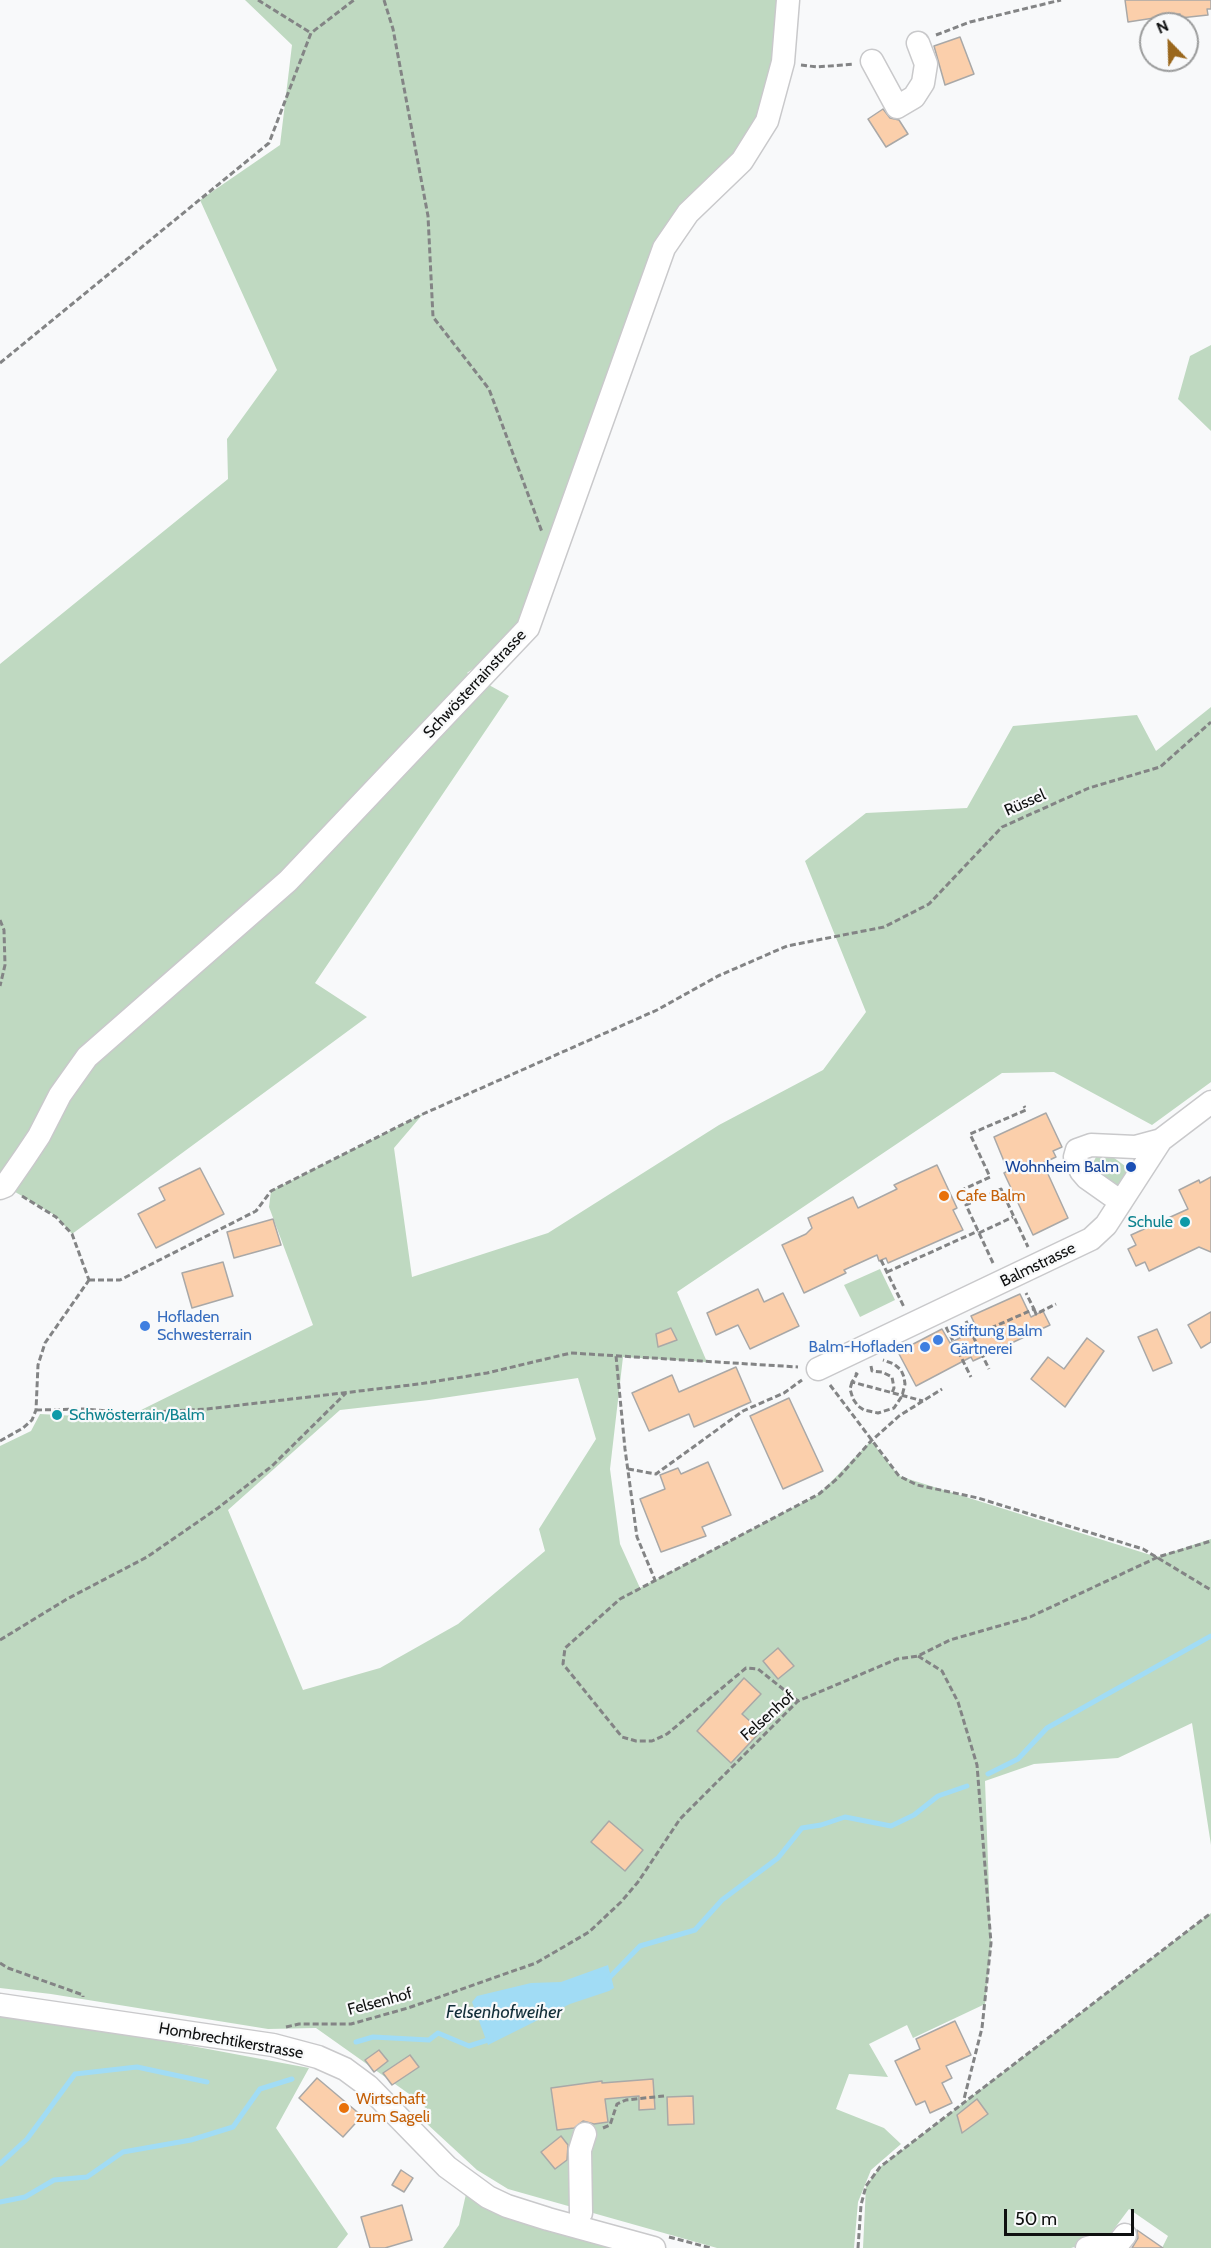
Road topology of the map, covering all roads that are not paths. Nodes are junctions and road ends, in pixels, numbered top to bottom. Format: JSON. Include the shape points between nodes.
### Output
{"nodes":[{"id":1,"x":788,"y":0,"type":"edge"},
{"id":2,"x":918,"y":43,"type":"dead end"},
{"id":3,"x":872,"y":61,"type":"dead end"},
{"id":4,"x":1211,"y":1102,"type":"edge"},
{"id":5,"x":1161,"y":1140,"type":"junction"},
{"id":6,"x":2,"y":1187,"type":"edge"},
{"id":7,"x":1121,"y":1202,"type":"junction"},
{"id":8,"x":826,"y":1365,"type":"road end"},
{"id":9,"x":0,"y":2005,"type":"edge"},
{"id":10,"x":585,"y":2134,"type":"road end"},
{"id":11,"x":581,"y":2213,"type":"dead end"},
{"id":12,"x":1125,"y":2235,"type":"dead end"},
{"id":13,"x":654,"y":2248,"type":"edge"},
{"id":14,"x":1087,"y":2248,"type":"edge"}],
"edges":[{"from":1,"to":6,"type":"street","name":"Schwösterrainstrasse","via":[[783,62],[767,121],[742,161],[688,213],[664,248],[528,628],[288,881],[87,1057],[60,1095],[39,1136]]},
{"from":2,"to":3,"type":"street","via":[[926,64],[923,83],[914,97],[897,107]]},
{"from":4,"to":5,"type":"street","name":"Balmstrasse"},
{"from":5,"to":7,"type":"street","name":"Balmstrasse"},
{"from":5,"to":7,"type":"street","via":[[1136,1147],[1091,1145],[1077,1150],[1075,1157],[1081,1171]]},
{"from":7,"to":8,"type":"street","name":"Balmstrasse","via":[[1090,1239],[912,1325],[867,1354]]},
{"from":9,"to":13,"type":"street","name":"Hombrechtikerstrasse","via":[[273,2045],[318,2057],[357,2078],[447,2167],[488,2197],[548,2219]]},
{"from":10,"to":11,"type":"street","via":[[580,2150]]},
{"from":12,"to":14,"type":"street","via":[[1116,2246]]}]}
